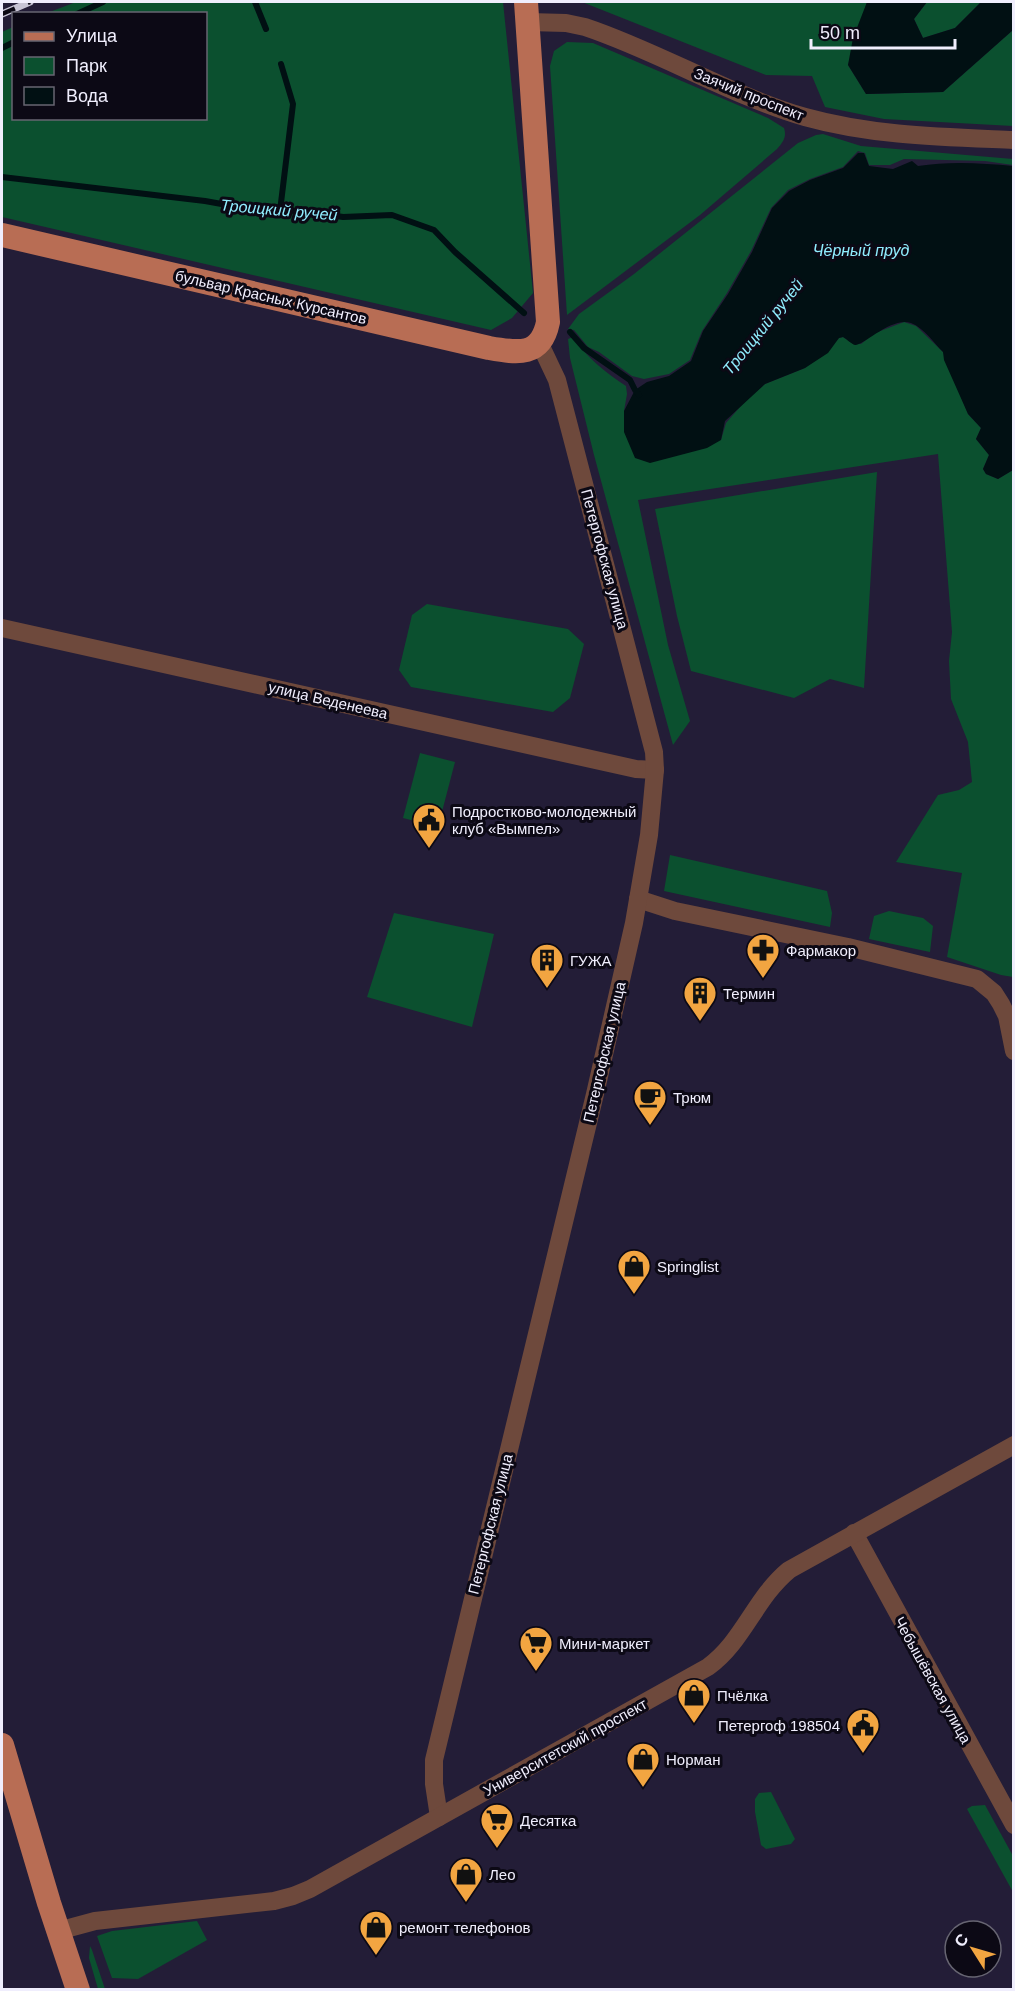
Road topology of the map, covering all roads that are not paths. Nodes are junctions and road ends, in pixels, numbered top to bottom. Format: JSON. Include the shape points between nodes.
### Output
{"nodes":[{"id":1,"x":527,"y":12,"type":"edge"},
{"id":2,"x":1014,"y":141,"type":"edge"},
{"id":3,"x":2,"y":235,"type":"edge"},
{"id":4,"x":540,"y":344,"type":"junction"},
{"id":5,"x":2,"y":628,"type":"edge"},
{"id":6,"x":655,"y":770,"type":"junction"},
{"id":7,"x":638,"y":899,"type":"junction"},
{"id":8,"x":1014,"y":1051,"type":"edge"},
{"id":9,"x":1014,"y":1445,"type":"edge"},
{"id":10,"x":854,"y":1533,"type":"junction"},
{"id":11,"x":2,"y":1745,"type":"edge"},
{"id":12,"x":439,"y":1817,"type":"junction"},
{"id":13,"x":1014,"y":1825,"type":"edge"},
{"id":14,"x":58,"y":1931,"type":"junction"},
{"id":15,"x":78,"y":1989,"type":"edge"}],
"edges":[{"from":1,"to":2,"type":"street","name":"Заячий проспект","via":[[585,27],[773,106],[833,124],[880,132]]},
{"from":1,"to":4,"type":"main road","via":[[547,312],[545,336]]},
{"from":3,"to":4,"type":"main road","name":"бульвар Красных Курсантов","via":[[489,348],[525,351]]},
{"from":4,"to":6,"type":"street","name":"Петергофская улица","via":[[560,391],[639,693]]},
{"from":5,"to":6,"type":"street","name":"улица Веденеева","via":[[636,769]]},
{"from":6,"to":7,"type":"street","name":"Петергофская улица"},
{"from":7,"to":8,"type":"street","via":[[675,911],[848,947],[976,979],[1001,1004]]},
{"from":7,"to":12,"type":"street","name":"Петергофская улица","via":[[434,1760]]},
{"from":9,"to":10,"type":"street","name":"Университетский проспект"},
{"from":10,"to":12,"type":"street","name":"Университетский проспект","via":[[783,1576],[757,1606],[730,1648],[708,1667]]},
{"from":10,"to":13,"type":"street","name":"Чебышёвская улица"},
{"from":11,"to":14,"type":"main road"},
{"from":12,"to":14,"type":"street","name":"Университетский проспект","via":[[292,1896],[262,1903],[95,1921]]},
{"from":14,"to":15,"type":"main road"}]}
